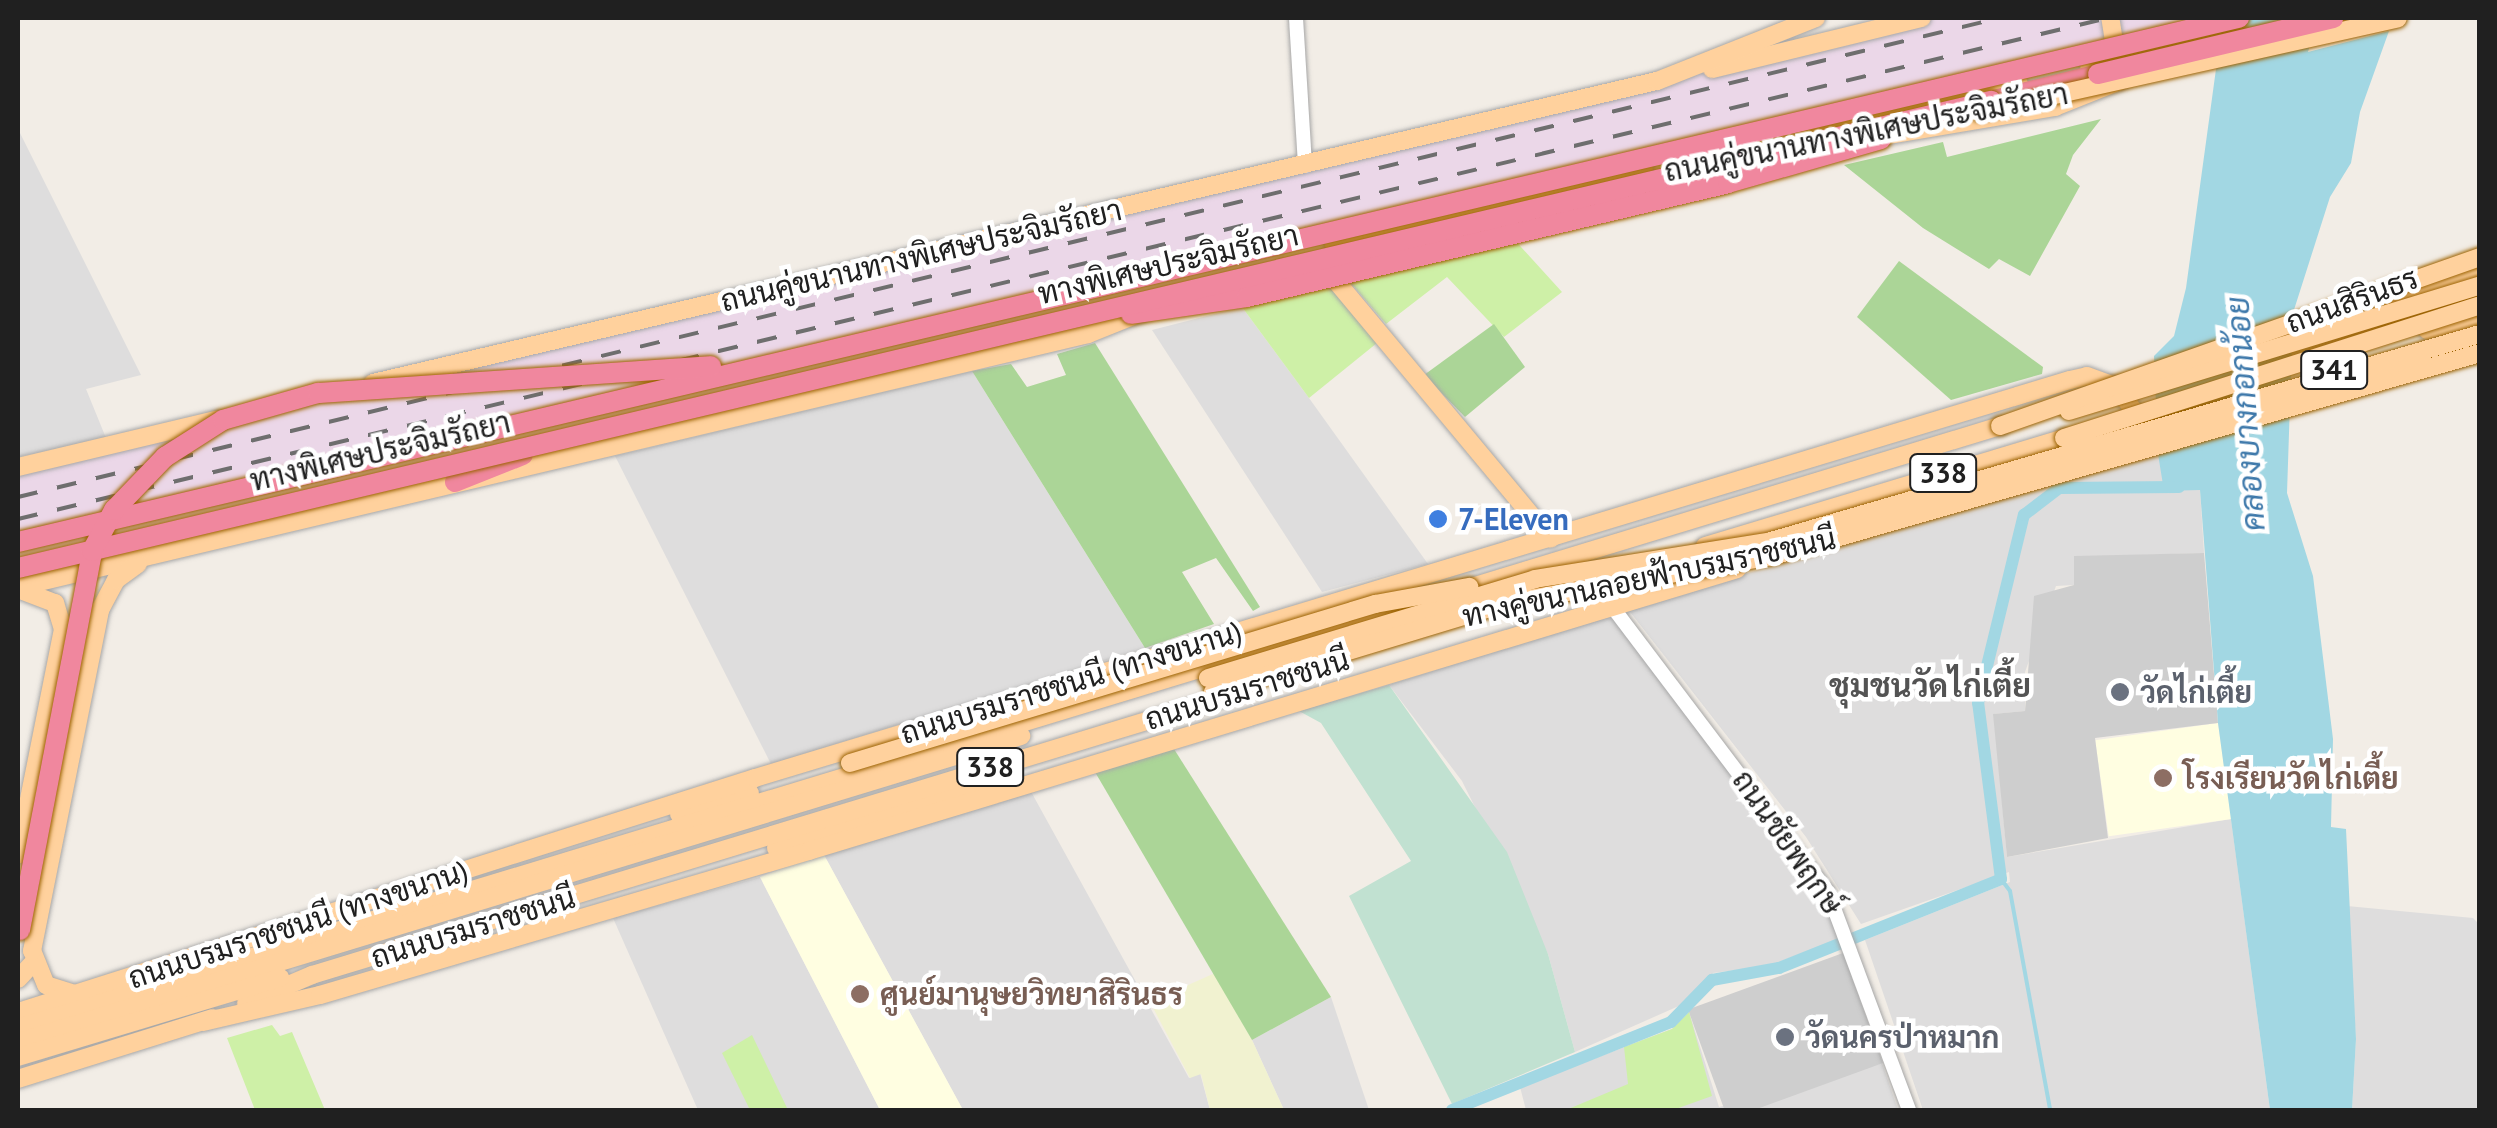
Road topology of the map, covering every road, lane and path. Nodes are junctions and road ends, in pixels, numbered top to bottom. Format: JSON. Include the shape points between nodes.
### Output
{"nodes":[{"id":1,"x":1296,"y":18,"type":"edge"},
{"id":2,"x":1816,"y":18,"type":"edge"},
{"id":3,"x":1887,"y":18,"type":"edge"},
{"id":4,"x":1922,"y":18,"type":"edge"},
{"id":5,"x":2114,"y":18,"type":"edge"},
{"id":6,"x":2239,"y":18,"type":"edge"},
{"id":7,"x":2333,"y":18,"type":"edge"},
{"id":8,"x":2398,"y":18,"type":"edge"},
{"id":9,"x":1712,"y":61,"type":"junction"},
{"id":10,"x":1658,"y":81,"type":"junction"},
{"id":11,"x":1991,"y":101,"type":"junction"},
{"id":12,"x":1768,"y":146,"type":"junction"},
{"id":13,"x":1305,"y":166,"type":"junction"},
{"id":14,"x":1335,"y":248,"type":"junction"},
{"id":15,"x":2480,"y":257,"type":"edge"},
{"id":16,"x":1304,"y":265,"type":"junction"},
{"id":17,"x":1325,"y":268,"type":"junction"},
{"id":18,"x":2480,"y":271,"type":"edge"},
{"id":19,"x":2480,"y":285,"type":"edge"},
{"id":20,"x":2480,"y":305,"type":"edge"},
{"id":21,"x":2480,"y":316,"type":"edge"},
{"id":22,"x":2480,"y":331,"type":"edge"},
{"id":23,"x":2480,"y":353,"type":"edge"},
{"id":24,"x":806,"y":358,"type":"junction"},
{"id":25,"x":2000,"y":426,"type":"junction"},
{"id":26,"x":2064,"y":438,"type":"junction"},
{"id":27,"x":18,"y":468,"type":"edge"},
{"id":28,"x":455,"y":482,"type":"junction"},
{"id":29,"x":1760,"y":497,"type":"junction"},
{"id":30,"x":1782,"y":522,"type":"junction"},
{"id":31,"x":1592,"y":528,"type":"junction"},
{"id":32,"x":1551,"y":539,"type":"junction"},
{"id":33,"x":18,"y":542,"type":"edge"},
{"id":34,"x":150,"y":556,"type":"junction"},
{"id":35,"x":18,"y":568,"type":"edge"},
{"id":36,"x":1721,"y":574,"type":"junction"},
{"id":37,"x":1535,"y":580,"type":"junction"},
{"id":38,"x":1646,"y":581,"type":"junction"},
{"id":39,"x":18,"y":588,"type":"edge"},
{"id":40,"x":104,"y":600,"type":"junction"},
{"id":41,"x":1610,"y":605,"type":"junction"},
{"id":42,"x":60,"y":610,"type":"junction"},
{"id":43,"x":1210,"y":685,"type":"junction"},
{"id":44,"x":18,"y":855,"type":"edge"},
{"id":45,"x":485,"y":864,"type":"junction"},
{"id":46,"x":600,"y":909,"type":"junction"},
{"id":47,"x":18,"y":940,"type":"edge"},
{"id":48,"x":32,"y":964,"type":"junction"},
{"id":49,"x":18,"y":979,"type":"edge"},
{"id":50,"x":82,"y":992,"type":"junction"},
{"id":51,"x":18,"y":1012,"type":"edge"},
{"id":52,"x":61,"y":1015,"type":"junction"},
{"id":53,"x":203,"y":1022,"type":"junction"},
{"id":54,"x":18,"y":1028,"type":"edge"},
{"id":55,"x":18,"y":1042,"type":"edge"},
{"id":56,"x":18,"y":1057,"type":"edge"},
{"id":57,"x":18,"y":1079,"type":"edge"},
{"id":58,"x":1909,"y":1110,"type":"edge"}],
"edges":[{"from":1,"to":13,"type":"street"},
{"from":2,"to":9,"type":"main road","name":"ถนนคู่ขนานทางพิเศษประจิมรัถยา"},
{"from":3,"to":9,"type":"main road"},
{"from":4,"to":10,"type":"main road"},
{"from":5,"to":12,"type":"main road","via":[[2124,74],[2098,95],[1917,135]]},
{"from":5,"to":14,"type":"main road","via":[[2116,49],[2106,64]]},
{"from":6,"to":24,"type":"highway","name":"ทางพิเศษประจิมรัถยา","bridge":true},
{"from":7,"to":11,"type":"highway","name":"ทางพิเศษประจิมรัถยา","bridge":true},
{"from":8,"to":12,"type":"main road","name":"ถนนคู่ขนานทางพิเศษประจิมรัถยา","bridge":true,"via":[[1921,124]]},
{"from":9,"to":10,"type":"main road","name":"ถนนคู่ขนานทางพิเศษประจิมรัถยา"},
{"from":10,"to":13,"type":"main road","name":"ถนนคู่ขนานทางพิเศษประจิมรัถยา"},
{"from":11,"to":28,"type":"highway","bridge":true,"via":[[1791,167],[1304,284],[1181,310],[1042,324],[591,431]]},
{"from":11,"to":35,"type":"highway","name":"ทางพิเศษประจิมรัถยา","bridge":true},
{"from":12,"to":14,"type":"main road","name":"ถนนคู่ขนานทางพิเศษประจิมรัถยา"},
{"from":13,"to":27,"type":"main road","name":"ถนนคู่ขนานทางพิเศษประจิมรัถยา"},
{"from":14,"to":16,"type":"main road","via":[[1326,236],[1309,235],[1299,248]]},
{"from":14,"to":17,"type":"main road"},
{"from":15,"to":25,"type":"main road","name":"ถนนสิรินธร","number":"341","bridge":true},
{"from":16,"to":17,"type":"main road"},
{"from":16,"to":28,"type":"main road","via":[[1194,293],[1088,334]]},
{"from":17,"to":32,"type":"main road"},
{"from":18,"to":21,"type":"main road","via":[[2396,297],[2388,320],[2404,336]]},
{"from":19,"to":25,"type":"main road","name":"ถนนบรมราชชนนี","number":"338","bridge":true,"via":[[2132,394]]},
{"from":20,"to":26,"type":"main road","name":"ถนนบรมราชชนนี","number":"338","bridge":true},
{"from":22,"to":26,"type":"main road","name":"ถนนสิรินธร","number":"341","bridge":true},
{"from":22,"to":37,"type":"main road","name":"ทางคู่ขนานลอยฟ้าบรมราชชนนี","bridge":true,"via":[[1770,541]]},
{"from":23,"to":38,"type":"main road","name":"ทางคู่ขนานลอยฟ้าบรมราชชนนี","bridge":true,"via":[[1773,556]]},
{"from":24,"to":33,"type":"highway","name":"ทางพิเศษประจิมรัถยา","bridge":true},
{"from":24,"to":47,"type":"highway","bridge":true,"via":[[318,393],[222,420],[166,457],[114,510],[92,550]]},
{"from":25,"to":29,"type":"main road","name":"ถนนบรมราชชนนี","number":"338"},
{"from":26,"to":30,"type":"main road","name":"ถนนบรมราชชนนี","number":"338"},
{"from":28,"to":34,"type":"main road"},
{"from":29,"to":31,"type":"main road"},
{"from":29,"to":52,"type":"main road","name":"ถนนบรมราชชนนี","number":"338"},
{"from":30,"to":36,"type":"main road"},
{"from":30,"to":53,"type":"main road","name":"ถนนบรมราชชนนี","number":"338","via":[[312,975]]},
{"from":31,"to":32,"type":"main road","name":"ถนนบรมราชชนนี (ทางขนาน)","number":"338"},
{"from":31,"to":36,"type":"main road","name":"ถนนบรมราชชนนี (ทางขนาน)","number":"338","via":[[2070,380],[2101,379],[2130,401],[2134,447],[2117,459]]},
{"from":32,"to":45,"type":"main road","name":"ถนนบรมราชชนนี (ทางขนาน)","number":"338"},
{"from":34,"to":39,"type":"main road"},
{"from":34,"to":40,"type":"main road","via":[[116,580]]},
{"from":36,"to":41,"type":"main road","number":"338"},
{"from":37,"to":43,"type":"main road","name":"ทางคู่ขนานลอยฟ้าบรมราชชนนี","bridge":true},
{"from":37,"to":45,"type":"main road","bridge":true,"via":[[1376,604],[564,848]]},
{"from":38,"to":43,"type":"main road","name":"ทางคู่ขนานลอยฟ้าบรมราชชนนี","bridge":true,"via":[[1506,603]]},
{"from":38,"to":46,"type":"main road","bridge":true,"via":[[862,821]]},
{"from":39,"to":42,"type":"main road"},
{"from":40,"to":42,"type":"main road","via":[[90,589],[74,591]]},
{"from":40,"to":48,"type":"main road"},
{"from":41,"to":46,"type":"main road","number":"338"},
{"from":41,"to":58,"type":"street","name":"ถนนชัยพฤกษ์","via":[[1808,863],[1846,927]]},
{"from":42,"to":44,"type":"main road","via":[[63,629]]},
{"from":43,"to":55,"type":"main road","name":"ทางคู่ขนานลอยฟ้าบรมราชชนนี","number":"338"},
{"from":43,"to":56,"type":"main road","name":"ทางคู่ขนานลอยฟ้าบรมราชชนนี","number":"338"},
{"from":45,"to":50,"type":"main road","name":"ถนนบรมราชชนนี (ทางขนาน)","number":"338"},
{"from":46,"to":53,"type":"main road","number":"338","via":[[320,995]]},
{"from":48,"to":49,"type":"main road"},
{"from":48,"to":50,"type":"main road","via":[[46,985]]},
{"from":50,"to":51,"type":"main road","number":"338"},
{"from":50,"to":52,"type":"main road"},
{"from":52,"to":54,"type":"main road","name":"ถนนบรมราชชนนี"},
{"from":53,"to":57,"type":"main road","name":"ถนนบรมราชชนนี","number":"338"}]}
